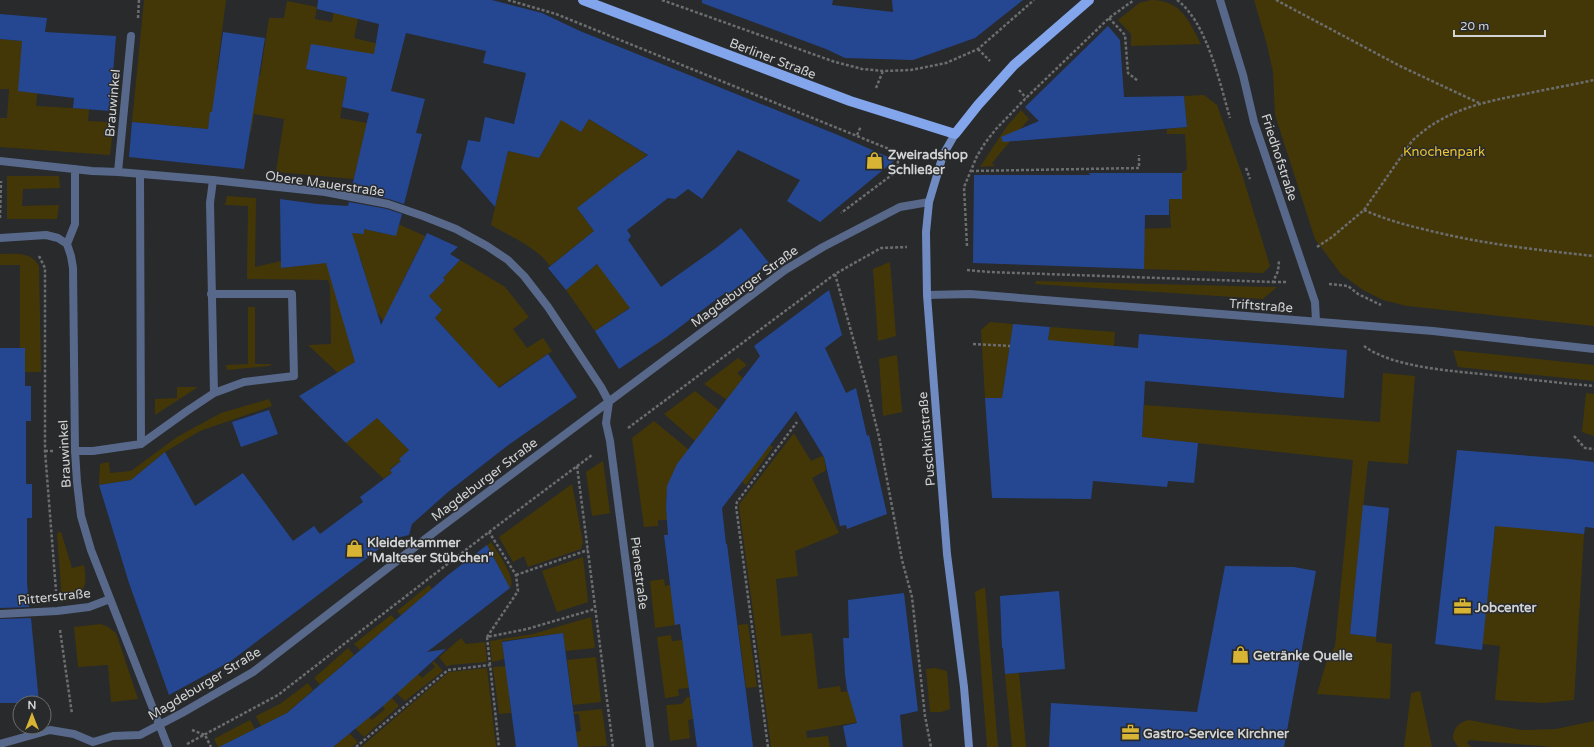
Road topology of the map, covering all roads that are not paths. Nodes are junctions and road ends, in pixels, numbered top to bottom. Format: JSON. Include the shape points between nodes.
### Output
{"nodes":[{"id":1,"x":584,"y":0,"type":"edge"},
{"id":2,"x":1089,"y":0,"type":"edge"},
{"id":3,"x":1220,"y":0,"type":"edge"},
{"id":4,"x":131,"y":36,"type":"dead end"},
{"id":5,"x":956,"y":134,"type":"junction"},
{"id":6,"x":0,"y":161,"type":"edge"},
{"id":7,"x":75,"y":169,"type":"junction"},
{"id":8,"x":118,"y":172,"type":"junction"},
{"id":9,"x":140,"y":174,"type":"junction"},
{"id":10,"x":213,"y":180,"type":"junction"},
{"id":11,"x":929,"y":202,"type":"junction"},
{"id":12,"x":0,"y":238,"type":"edge"},
{"id":13,"x":67,"y":244,"type":"junction"},
{"id":14,"x":211,"y":294,"type":"junction"},
{"id":15,"x":927,"y":295,"type":"junction"},
{"id":16,"x":1316,"y":321,"type":"junction"},
{"id":17,"x":1594,"y":349,"type":"edge"},
{"id":18,"x":214,"y":393,"type":"junction"},
{"id":19,"x":609,"y":402,"type":"junction"},
{"id":20,"x":141,"y":444,"type":"junction"},
{"id":21,"x":75,"y":451,"type":"junction"},
{"id":22,"x":110,"y":599,"type":"junction"},
{"id":23,"x":0,"y":614,"type":"edge"},
{"id":24,"x":159,"y":725,"type":"junction"},
{"id":25,"x":0,"y":744,"type":"edge"},
{"id":26,"x":168,"y":747,"type":"edge"},
{"id":27,"x":650,"y":747,"type":"edge"},
{"id":28,"x":969,"y":747,"type":"edge"}],
"edges":[{"from":1,"to":5,"type":"main road","name":"Berliner Straße","via":[[850,101]]},
{"from":2,"to":5,"type":"main road","via":[[1009,70]]},
{"from":3,"to":16,"type":"street","name":"Friedhofstraße","via":[[1254,122],[1315,302]]},
{"from":4,"to":8,"type":"street","name":"Brauwinkel"},
{"from":5,"to":11,"type":"main road","name":"Puschkinstraße","via":[[943,155]]},
{"from":6,"to":7,"type":"street","name":"Obere Mauerstraße"},
{"from":7,"to":8,"type":"street","name":"Obere Mauerstraße"},
{"from":7,"to":13,"type":"street","via":[[75,224]]},
{"from":8,"to":9,"type":"street","name":"Obere Mauerstraße"},
{"from":9,"to":10,"type":"street","name":"Obere Mauerstraße"},
{"from":9,"to":20,"type":"street"},
{"from":10,"to":14,"type":"street","via":[[210,204]]},
{"from":10,"to":19,"type":"street","name":"Obere Mauerstraße","via":[[325,192],[388,204],[450,226],[487,246],[508,260],[524,276],[548,307]]},
{"from":11,"to":15,"type":"main road","name":"Puschkinstraße","via":[[926,247]]},
{"from":11,"to":19,"type":"street","name":"Magdeburger Straße","via":[[900,208],[823,247],[785,270]]},
{"from":12,"to":13,"type":"street","via":[[46,235]]},
{"from":13,"to":21,"type":"street","name":"Brauwinkel","via":[[73,268]]},
{"from":14,"to":18,"type":"street"},
{"from":14,"to":18,"type":"street","via":[[292,294],[294,376],[244,382]]},
{"from":15,"to":16,"type":"street","name":"Triftstraße","via":[[970,294]]},
{"from":15,"to":28,"type":"main road","name":"Puschkinstraße","via":[[947,554]]},
{"from":16,"to":17,"type":"street","name":"Triftstraße"},
{"from":18,"to":20,"type":"street"},
{"from":19,"to":24,"type":"street","name":"Magdeburger Straße","via":[[253,672]]},
{"from":19,"to":27,"type":"street","name":"Pienestraße","via":[[606,423]]},
{"from":20,"to":21,"type":"street"},
{"from":21,"to":22,"type":"street","name":"Brauwinkel","via":[[81,516]]},
{"from":22,"to":23,"type":"street","name":"Ritterstraße","via":[[90,607]]},
{"from":22,"to":24,"type":"street","name":"Brauwinkel"},
{"from":24,"to":25,"type":"street","name":"Magdeburger Straße","via":[[140,735],[113,736],[93,742],[74,734],[50,730]]},
{"from":24,"to":26,"type":"street","name":"Brauwinkel"}]}
